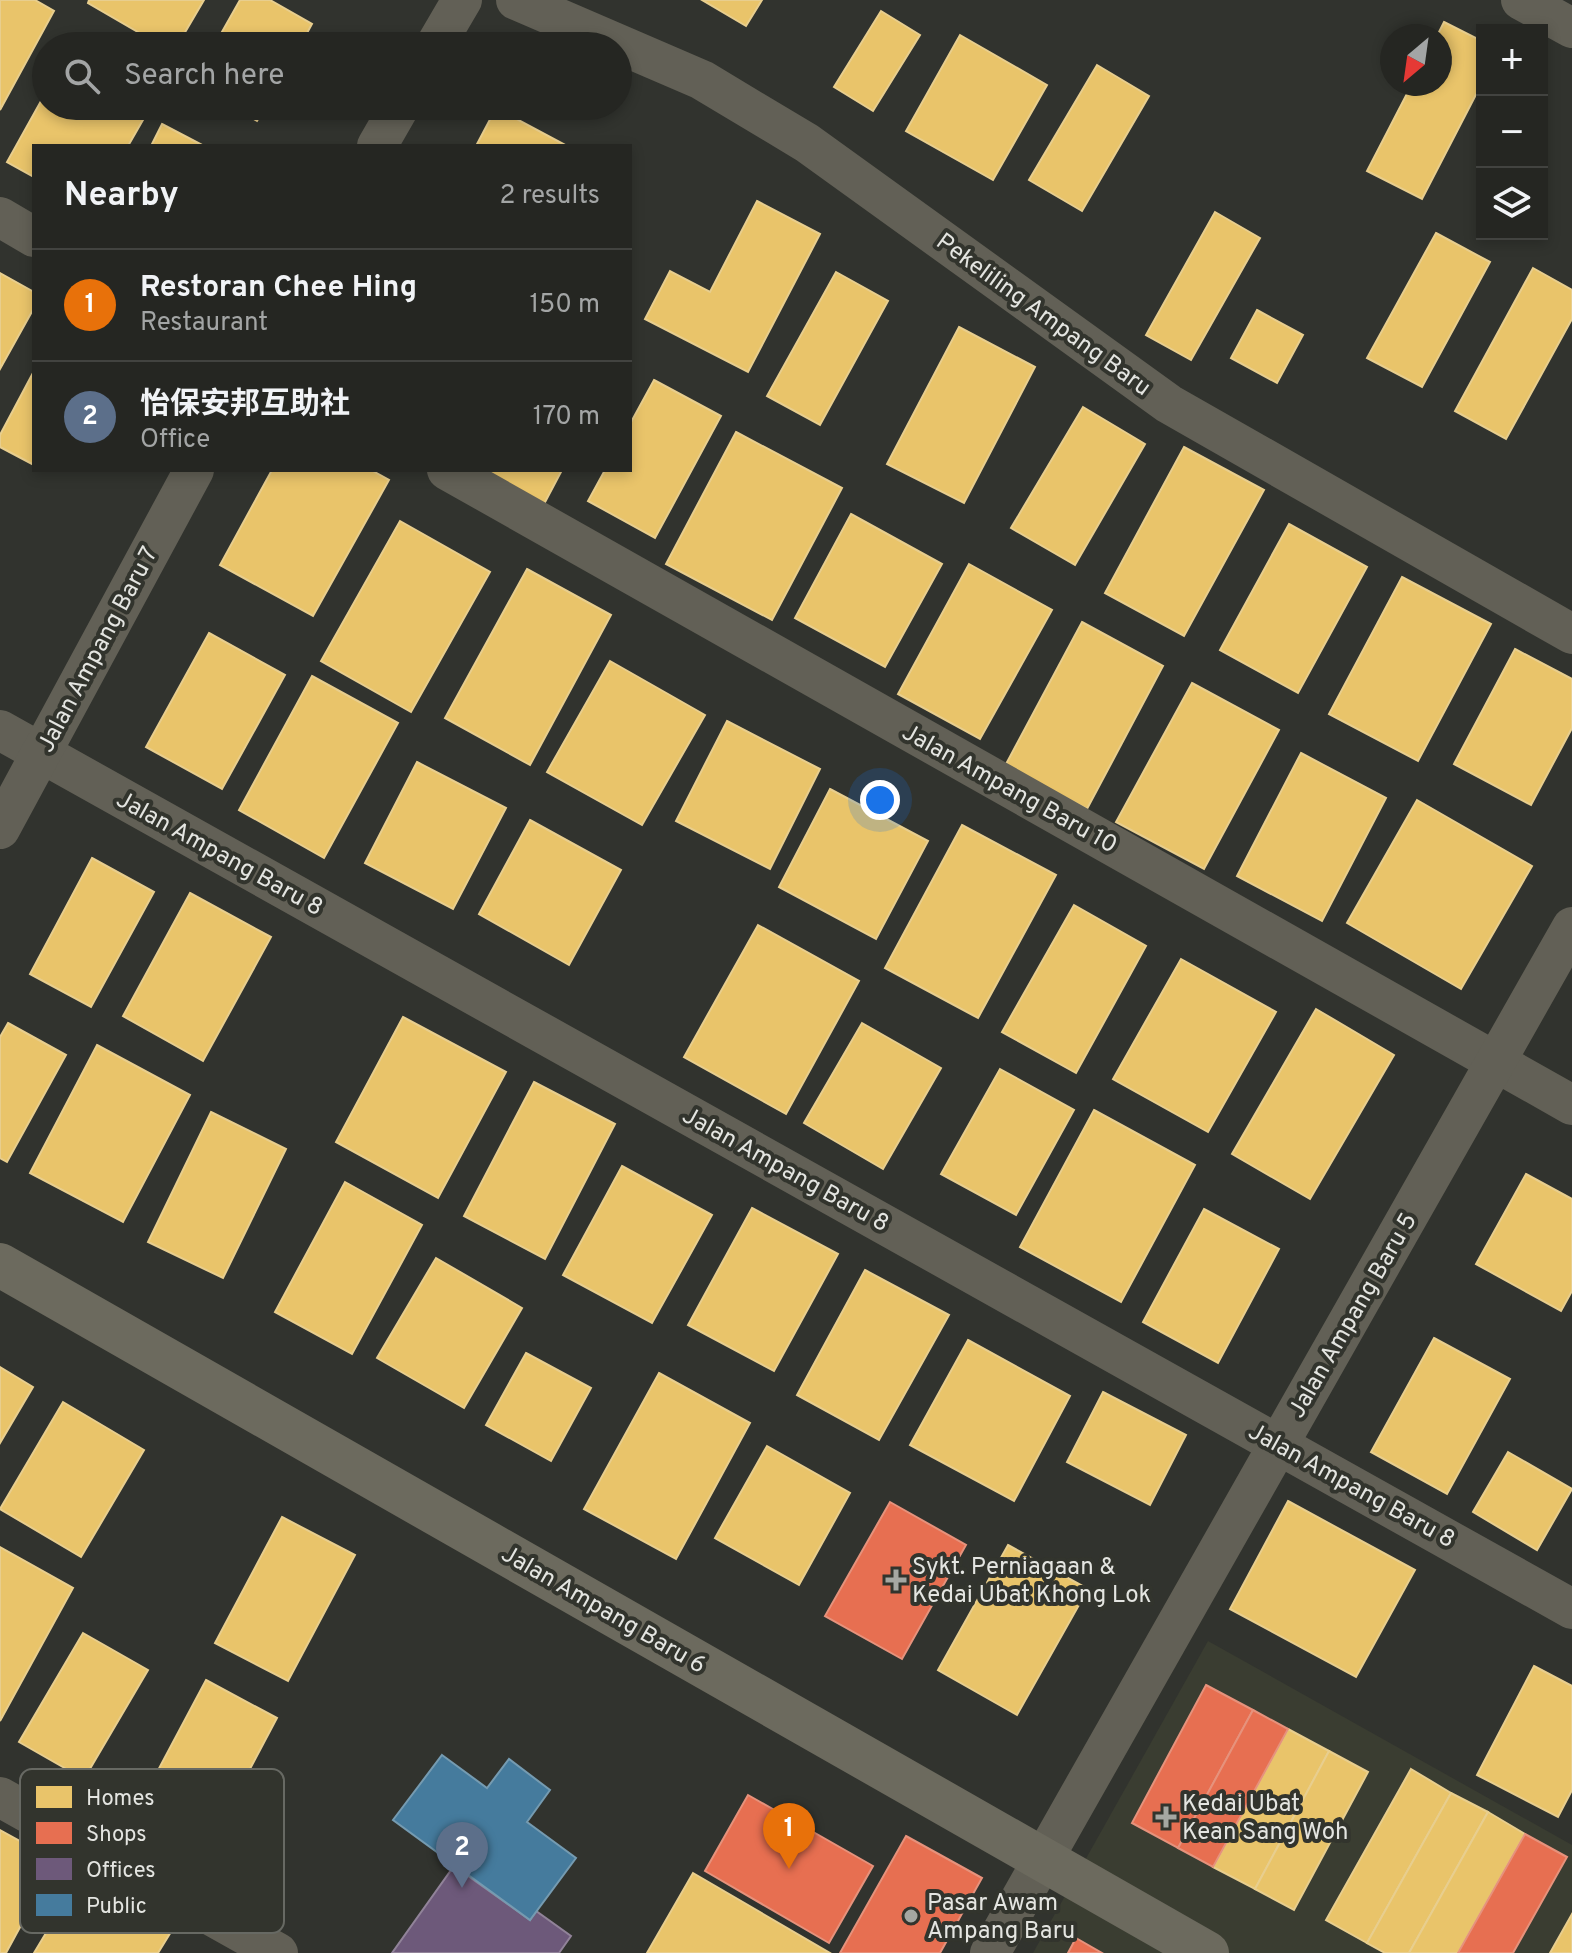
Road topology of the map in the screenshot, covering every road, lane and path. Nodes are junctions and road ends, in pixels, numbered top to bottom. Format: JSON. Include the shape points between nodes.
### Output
{"nodes":[{"id":1,"x":462,"y":0,"type":"edge"},
{"id":2,"x":516,"y":0,"type":"edge"},
{"id":3,"x":1521,"y":0,"type":"edge"},
{"id":4,"x":1572,"y":28,"type":"edge"},
{"id":5,"x":443,"y":32,"type":"edge"},
{"id":6,"x":590,"y":32,"type":"edge"},
{"id":7,"x":632,"y":50,"type":"edge"},
{"id":8,"x":392,"y":120,"type":"edge"},
{"id":9,"x":378,"y":144,"type":"edge"},
{"id":10,"x":0,"y":217,"type":"edge"},
{"id":11,"x":32,"y":236,"type":"edge"},
{"id":12,"x":193,"y":472,"type":"edge"},
{"id":13,"x":451,"y":472,"type":"edge"},
{"id":14,"x":1572,"y":634,"type":"edge"},
{"id":15,"x":0,"y":730,"type":"edge"},
{"id":16,"x":41,"y":753,"type":"junction"},
{"id":17,"x":0,"y":829,"type":"edge"},
{"id":18,"x":1572,"y":927,"type":"edge"},
{"id":19,"x":1495,"y":1062,"type":"junction"},
{"id":20,"x":1572,"y":1105,"type":"edge"},
{"id":21,"x":0,"y":1265,"type":"edge"},
{"id":22,"x":1279,"y":1445,"type":"junction"},
{"id":23,"x":1572,"y":1609,"type":"edge"},
{"id":24,"x":0,"y":1797,"type":"edge"},
{"id":25,"x":20,"y":1808,"type":"edge"},
{"id":26,"x":1043,"y":1860,"type":"junction"},
{"id":27,"x":242,"y":1933,"type":"edge"},
{"id":28,"x":278,"y":1953,"type":"edge"},
{"id":29,"x":990,"y":1953,"type":"edge"},
{"id":30,"x":1207,"y":1953,"type":"edge"}],
"edges":[{"from":1,"to":5,"type":"street"},
{"from":2,"to":6,"type":"street","name":"Pekeliling Ampang Baru"},
{"from":3,"to":4,"type":"street"},
{"from":7,"to":14,"type":"street","name":"Pekeliling Ampang Baru","via":[[702,80],[807,143],[1169,404]]},
{"from":8,"to":9,"type":"street"},
{"from":10,"to":11,"type":"street"},
{"from":12,"to":16,"type":"street","name":"Jalan Ampang Baru 7"},
{"from":13,"to":19,"type":"street","name":"Jalan Ampang Baru 10"},
{"from":15,"to":16,"type":"street","name":"Jalan Ampang Baru 8"},
{"from":16,"to":17,"type":"street","name":"Jalan Ampang Baru 7"},
{"from":16,"to":22,"type":"street","name":"Jalan Ampang Baru 8"},
{"from":18,"to":19,"type":"street","name":"Jalan Ampang Baru 5"},
{"from":19,"to":20,"type":"street","name":"Jalan Ampang Baru 10"},
{"from":19,"to":22,"type":"street","name":"Jalan Ampang Baru 5"},
{"from":21,"to":26,"type":"main road","name":"Jalan Ampang Baru 6"},
{"from":22,"to":23,"type":"street","name":"Jalan Ampang Baru 8"},
{"from":22,"to":26,"type":"street","name":"Jalan Ampang Baru 5"},
{"from":24,"to":25,"type":"street"},
{"from":26,"to":29,"type":"street","name":"Jalan Ampang Baru 5"},
{"from":26,"to":30,"type":"main road","name":"Jalan Ampang Baru 6"},
{"from":27,"to":28,"type":"street"}]}
